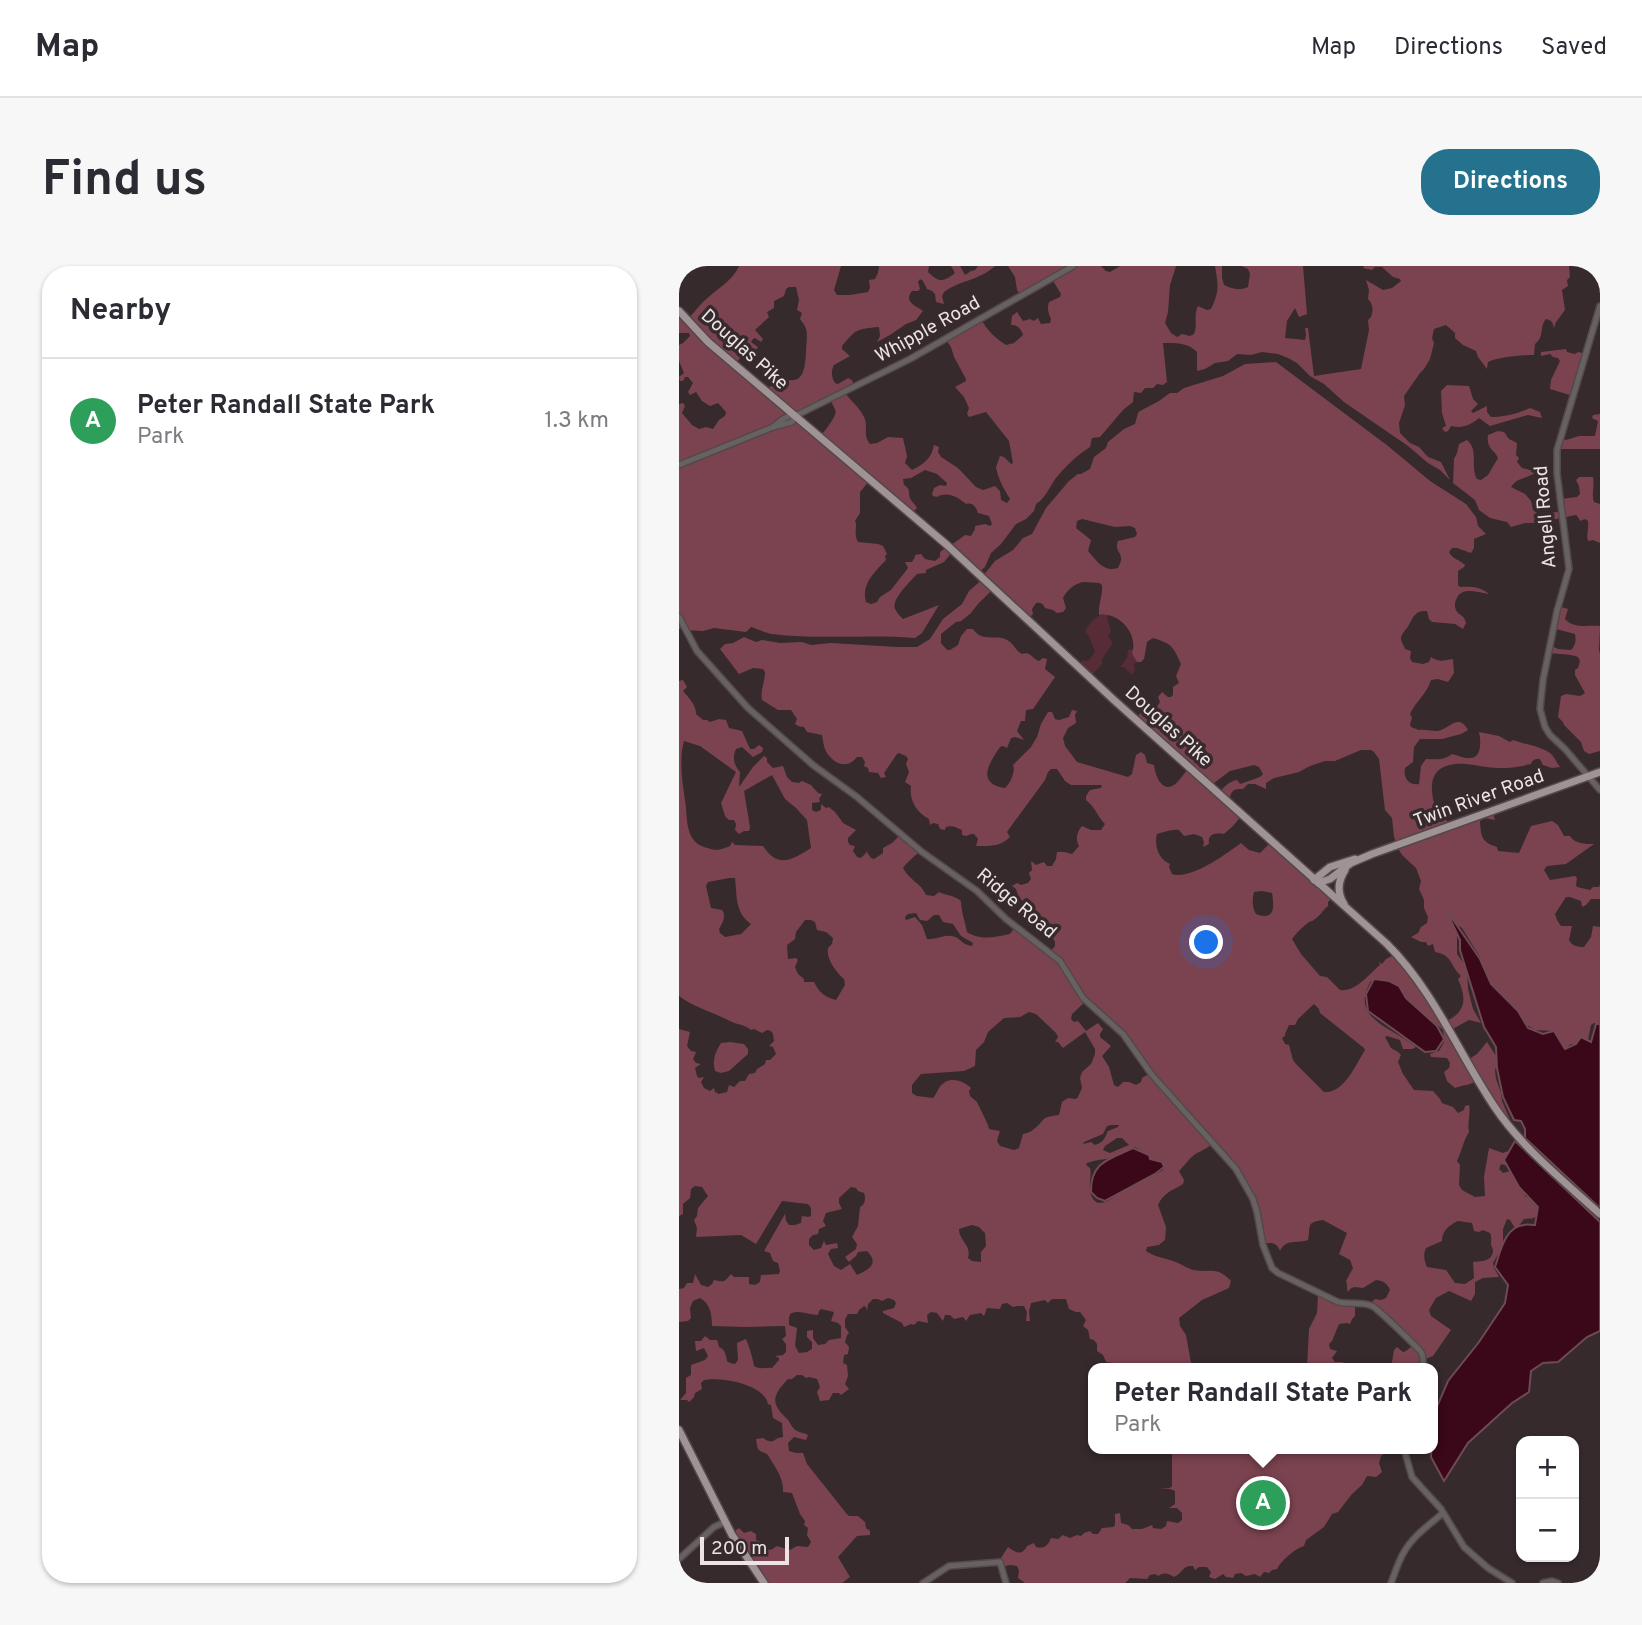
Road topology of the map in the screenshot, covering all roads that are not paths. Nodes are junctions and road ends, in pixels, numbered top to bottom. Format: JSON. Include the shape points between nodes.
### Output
{"nodes":[{"id":1,"x":1073,"y":266,"type":"edge"},
{"id":2,"x":1599,"y":266,"type":"edge"},
{"id":3,"x":1600,"y":276,"type":"edge"},
{"id":4,"x":1600,"y":306,"type":"edge"},
{"id":5,"x":679,"y":311,"type":"edge"},
{"id":6,"x":795,"y":416,"type":"junction"},
{"id":7,"x":679,"y":465,"type":"edge"},
{"id":8,"x":679,"y":617,"type":"edge"},
{"id":9,"x":1600,"y":772,"type":"edge"},
{"id":10,"x":1586,"y":776,"type":"junction"},
{"id":11,"x":1600,"y":790,"type":"edge"},
{"id":12,"x":1369,"y":856,"type":"junction"},
{"id":13,"x":1351,"y":863,"type":"junction"},
{"id":14,"x":1316,"y":881,"type":"junction"},
{"id":15,"x":1349,"y":911,"type":"junction"},
{"id":16,"x":1600,"y":1214,"type":"edge"},
{"id":17,"x":1422,"y":1363,"type":"edge"},
{"id":18,"x":679,"y":1430,"type":"edge"},
{"id":19,"x":1405,"y":1454,"type":"edge"},
{"id":20,"x":1443,"y":1513,"type":"junction"},
{"id":21,"x":725,"y":1522,"type":"junction"},
{"id":22,"x":679,"y":1559,"type":"edge"},
{"id":23,"x":764,"y":1583,"type":"edge"},
{"id":24,"x":923,"y":1583,"type":"edge"},
{"id":25,"x":1006,"y":1583,"type":"edge"},
{"id":26,"x":1391,"y":1583,"type":"edge"},
{"id":27,"x":1512,"y":1583,"type":"edge"},
{"id":28,"x":1543,"y":1583,"type":"edge"},
{"id":29,"x":1558,"y":1583,"type":"edge"}],
"edges":[{"from":1,"to":6,"type":"street","name":"Whipple Road","via":[[910,359]]},
{"from":2,"to":3,"type":"street"},
{"from":4,"to":10,"type":"street","name":"Angell Road","via":[[1557,450],[1569,569],[1540,702],[1547,731]]},
{"from":5,"to":6,"type":"main road","name":"Douglas Pike","via":[[708,342]]},
{"from":6,"to":7,"type":"street","name":"Whipple Road"},
{"from":6,"to":14,"type":"main road","name":"Douglas Pike","via":[[963,559]]},
{"from":8,"to":17,"type":"street","name":"Ridge Road","via":[[704,659],[748,708],[1060,961],[1083,998],[1123,1034],[1152,1075],[1237,1170],[1255,1206],[1270,1263],[1278,1273],[1343,1303],[1377,1308],[1417,1346]]},
{"from":9,"to":10,"type":"main road","name":"Twin River Road"},
{"from":10,"to":11,"type":"street","name":"Angell Road"},
{"from":10,"to":12,"type":"main road","name":"Twin River Road"},
{"from":12,"to":13,"type":"main road","name":"Twin River Road"},
{"from":12,"to":14,"type":"main road","name":"Twin River Road","via":[[1330,867]]},
{"from":13,"to":14,"type":"main road","name":"Twin River Road","via":[[1330,878]]},
{"from":13,"to":15,"type":"main road","via":[[1339,885]]},
{"from":14,"to":15,"type":"main road","name":"Douglas Pike"},
{"from":15,"to":16,"type":"main road","name":"Douglas Pike","via":[[1417,978],[1502,1117]]},
{"from":18,"to":21,"type":"main road"},
{"from":19,"to":20,"type":"street","via":[[1412,1477]]},
{"from":20,"to":26,"type":"street","via":[[1409,1544]]},
{"from":20,"to":27,"type":"street","via":[[1464,1547]]},
{"from":21,"to":22,"type":"street"},
{"from":21,"to":23,"type":"main road"},
{"from":24,"to":25,"type":"street","via":[[949,1566],[1000,1562]]},
{"from":28,"to":29,"type":"street"}]}
